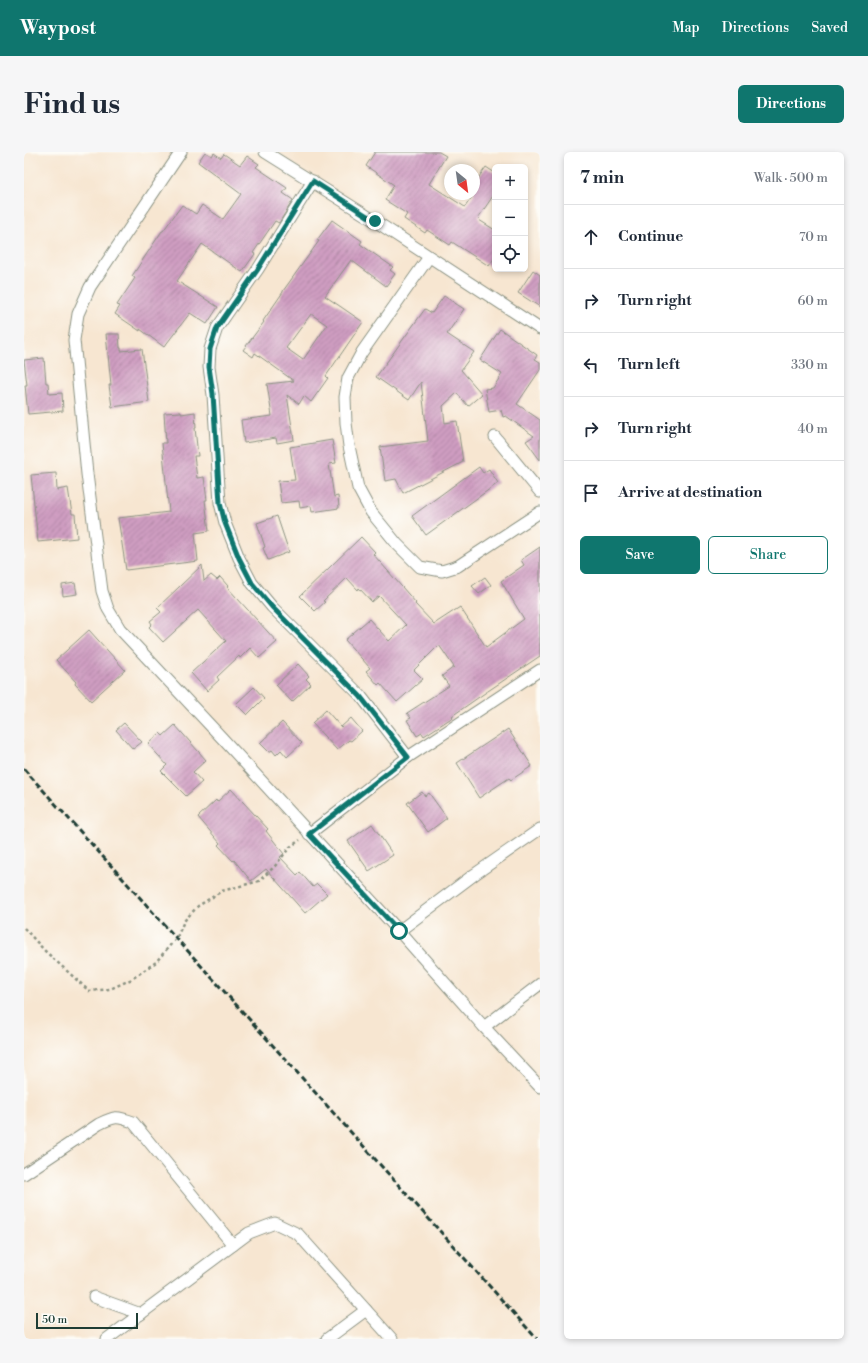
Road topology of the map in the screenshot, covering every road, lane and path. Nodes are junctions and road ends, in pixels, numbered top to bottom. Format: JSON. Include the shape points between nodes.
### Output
{"nodes":[{"id":1,"x":181,"y":152,"type":"edge"},
{"id":2,"x":265,"y":152,"type":"edge"},
{"id":3,"x":313,"y":181,"type":"junction"},
{"id":4,"x":429,"y":257,"type":"junction"},
{"id":5,"x":540,"y":329,"type":"edge"},
{"id":6,"x":495,"y":438,"type":"dead end"},
{"id":7,"x":540,"y":492,"type":"edge"},
{"id":8,"x":540,"y":512,"type":"edge"},
{"id":9,"x":540,"y":670,"type":"edge"},
{"id":10,"x":408,"y":757,"type":"junction"},
{"id":11,"x":540,"y":829,"type":"edge"},
{"id":12,"x":309,"y":834,"type":"junction"},
{"id":13,"x":24,"y":928,"type":"edge"},
{"id":14,"x":399,"y":931,"type":"junction"},
{"id":15,"x":540,"y":984,"type":"edge"},
{"id":16,"x":484,"y":1027,"type":"junction"},
{"id":17,"x":540,"y":1087,"type":"edge"},
{"id":18,"x":24,"y":1174,"type":"edge"},
{"id":19,"x":233,"y":1245,"type":"junction"},
{"id":20,"x":94,"y":1297,"type":"dead end"},
{"id":21,"x":366,"y":1310,"type":"junction"},
{"id":22,"x":141,"y":1314,"type":"junction"},
{"id":23,"x":107,"y":1339,"type":"edge"},
{"id":24,"x":327,"y":1339,"type":"edge"},
{"id":25,"x":392,"y":1339,"type":"edge"}],
"edges":[{"from":1,"to":12,"type":"street","via":[[90,287],[78,314],[74,340],[102,592],[108,609],[120,629]]},
{"from":2,"to":3,"type":"street"},
{"from":3,"to":4,"type":"street"},
{"from":3,"to":10,"type":"street","via":[[258,269],[217,328],[210,349],[209,367],[220,503],[239,558],[252,583],[272,607],[360,696]]},
{"from":4,"to":5,"type":"street"},
{"from":4,"to":8,"type":"street","via":[[362,352],[348,378],[345,397],[346,422],[358,488],[371,512],[420,567],[442,571],[458,566]]},
{"from":6,"to":7,"type":"street"},
{"from":9,"to":10,"type":"street"},
{"from":10,"to":12,"type":"street"},
{"from":11,"to":14,"type":"street"},
{"from":12,"to":13,"type":"path","via":[[290,847],[259,881],[222,890],[198,906],[184,921],[177,937],[156,962],[110,989],[88,991]]},
{"from":12,"to":14,"type":"street"},
{"from":14,"to":16,"type":"street"},
{"from":15,"to":16,"type":"street"},
{"from":16,"to":17,"type":"street"},
{"from":18,"to":19,"type":"street","via":[[99,1124],[110,1118],[121,1117],[133,1122]]},
{"from":19,"to":21,"type":"street","via":[[249,1233],[275,1224],[298,1234]]},
{"from":19,"to":22,"type":"street"},
{"from":20,"to":22,"type":"street"},
{"from":21,"to":24,"type":"street"},
{"from":21,"to":25,"type":"street"},
{"from":22,"to":23,"type":"street"}]}
